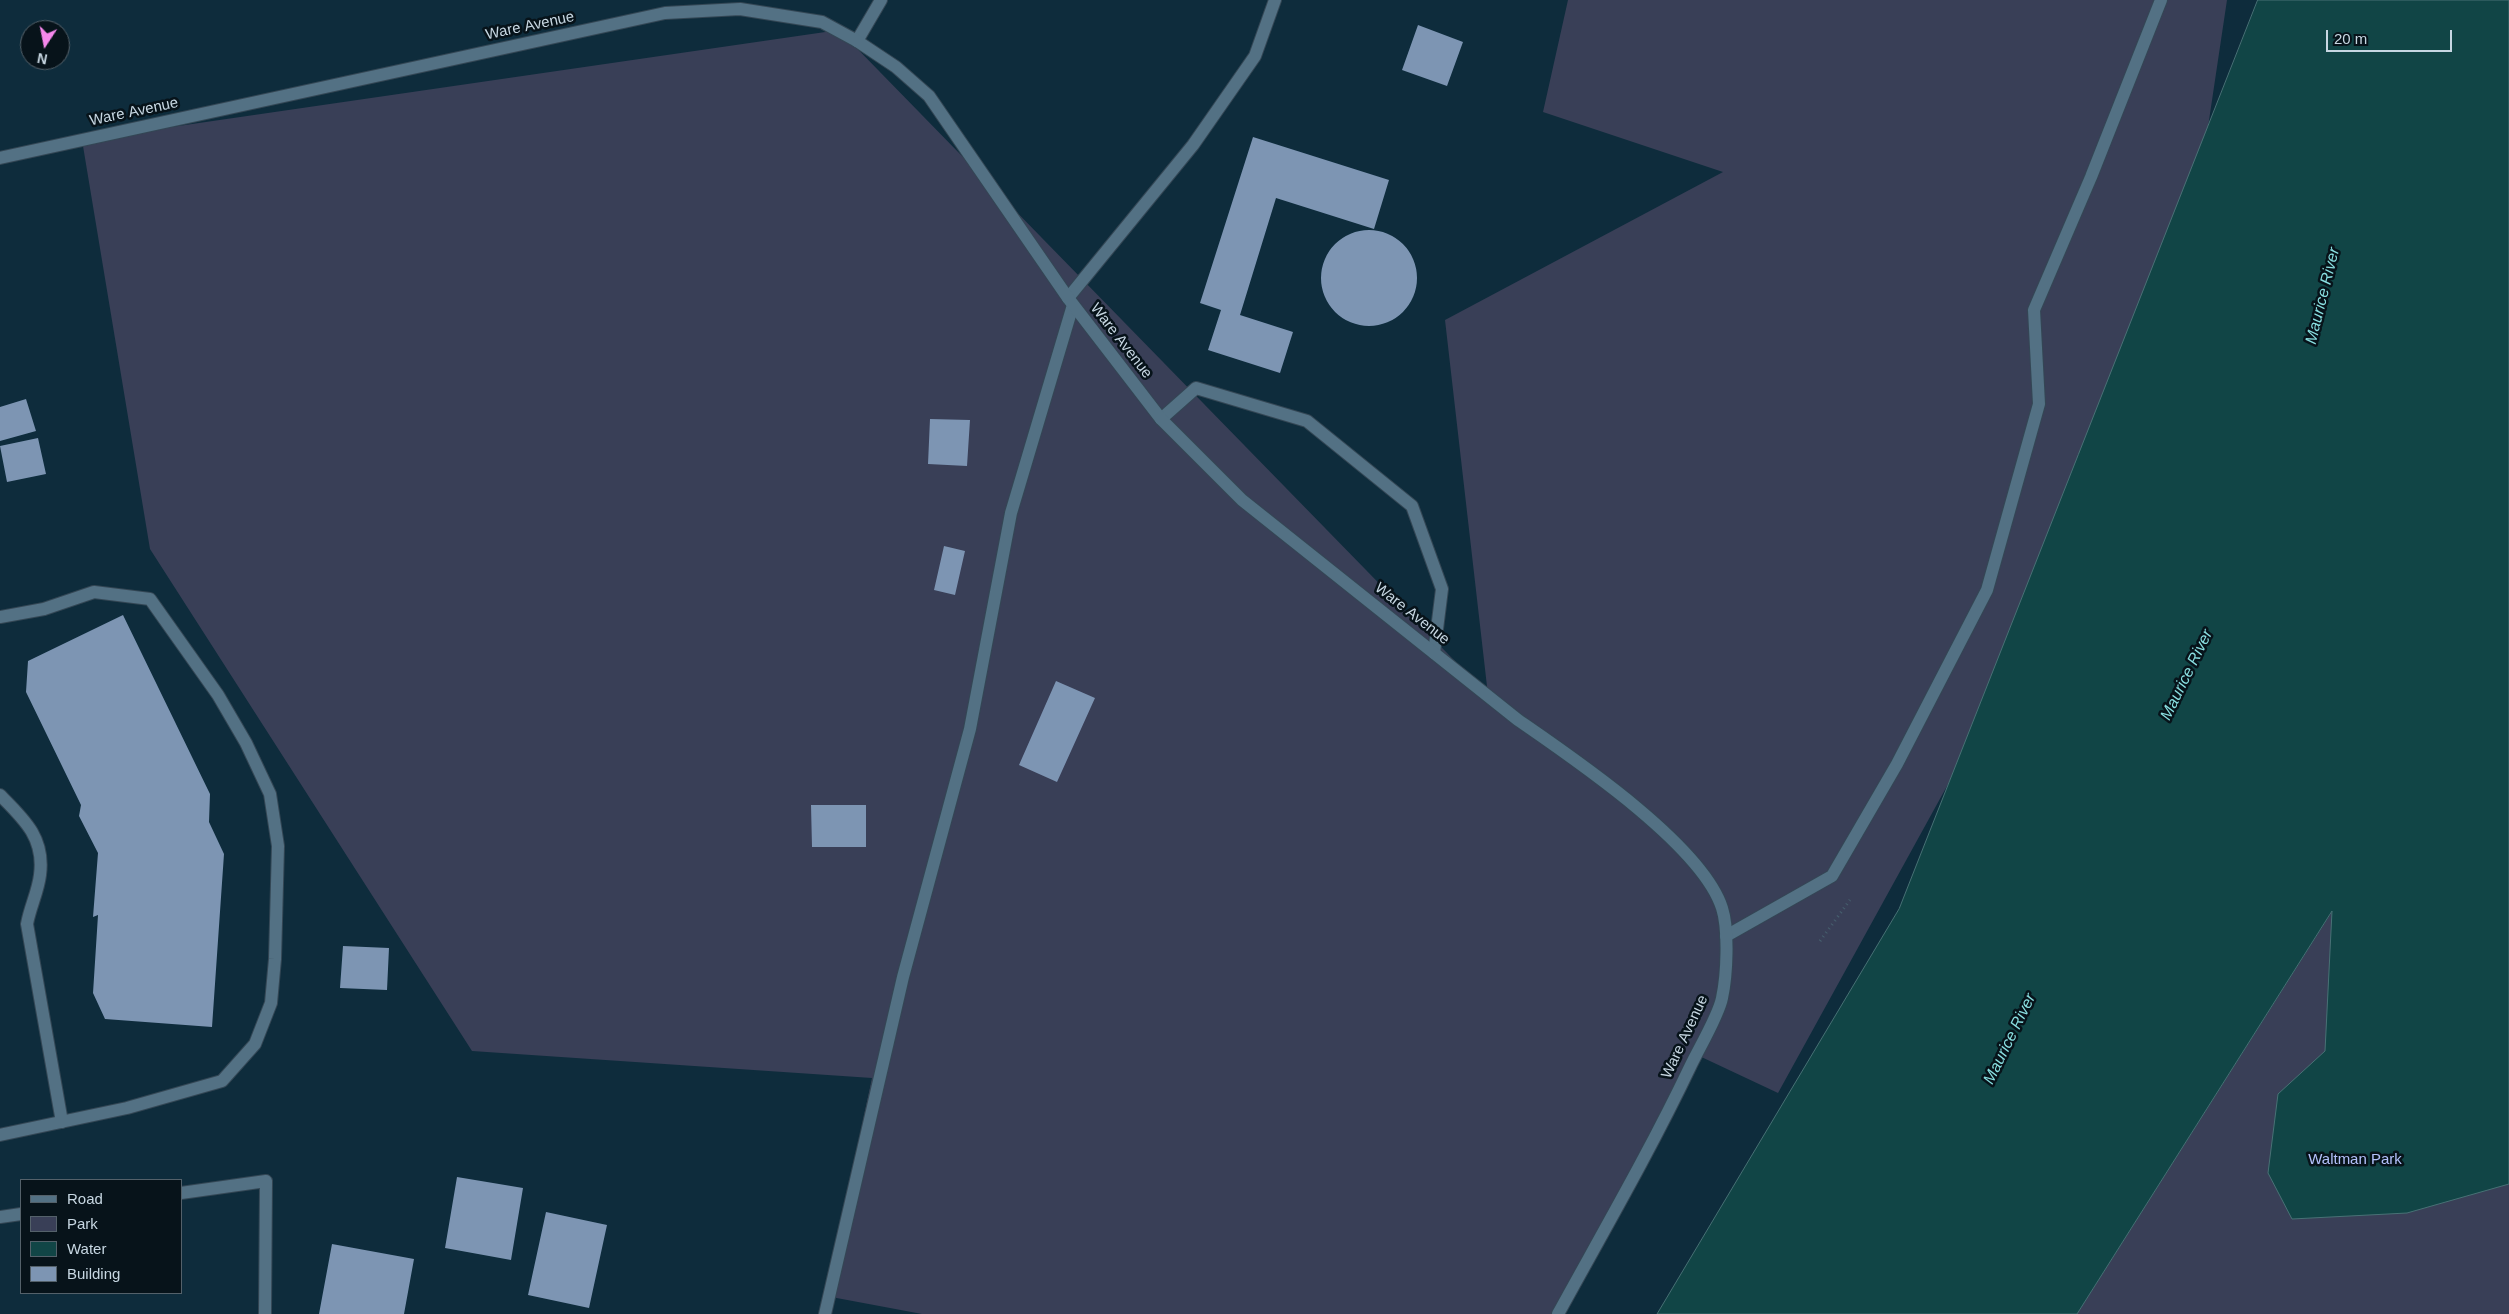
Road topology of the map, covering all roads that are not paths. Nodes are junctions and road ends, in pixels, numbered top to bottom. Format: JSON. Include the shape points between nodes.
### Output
{"nodes":[{"id":1,"x":881,"y":0,"type":"edge"},
{"id":2,"x":1276,"y":0,"type":"edge"},
{"id":3,"x":2161,"y":0,"type":"edge"},
{"id":4,"x":857,"y":41,"type":"junction"},
{"id":5,"x":0,"y":158,"type":"edge"},
{"id":6,"x":1070,"y":302,"type":"junction"},
{"id":7,"x":1161,"y":419,"type":"junction"},
{"id":8,"x":0,"y":617,"type":"edge"},
{"id":9,"x":1434,"y":653,"type":"junction"},
{"id":10,"x":0,"y":795,"type":"edge"},
{"id":11,"x":1726,"y":936,"type":"junction"},
{"id":12,"x":62,"y":1122,"type":"junction"},
{"id":13,"x":0,"y":1135,"type":"edge"},
{"id":14,"x":182,"y":1193,"type":"edge"},
{"id":15,"x":20,"y":1214,"type":"edge"},
{"id":16,"x":0,"y":1217,"type":"edge"},
{"id":17,"x":265,"y":1314,"type":"edge"},
{"id":18,"x":825,"y":1314,"type":"edge"},
{"id":19,"x":1558,"y":1314,"type":"edge"}],
"edges":[{"from":1,"to":4,"type":"street"},
{"from":2,"to":6,"type":"street","via":[[1255,56],[1193,145]]},
{"from":3,"to":11,"type":"street","via":[[2034,310],[2039,404],[1987,590],[1897,764],[1832,876]]},
{"from":4,"to":5,"type":"street","name":"Ware Avenue","via":[[822,22],[740,9],[665,13]]},
{"from":4,"to":6,"type":"street","name":"Ware Avenue","via":[[896,66],[928,96]]},
{"from":6,"to":7,"type":"street","name":"Ware Avenue"},
{"from":6,"to":18,"type":"street","via":[[1011,513],[970,729],[903,977]]},
{"from":7,"to":9,"type":"street","name":"Ware Avenue","via":[[1242,500]]},
{"from":7,"to":9,"type":"street","via":[[1196,388],[1307,422],[1412,506],[1442,589]]},
{"from":8,"to":12,"type":"street","via":[[44,609],[94,592],[150,599],[218,695],[246,743],[270,794],[278,846],[271,1003],[255,1044],[222,1081],[127,1108]]},
{"from":9,"to":11,"type":"street","name":"Ware Avenue","via":[[1658,825],[1700,869],[1722,907]]},
{"from":10,"to":12,"type":"street","via":[[36,836],[40,854],[40,876],[28,924]]},
{"from":11,"to":19,"type":"street","name":"Ware Avenue","via":[[1722,999],[1667,1114]]},
{"from":12,"to":13,"type":"street"},
{"from":14,"to":17,"type":"street","via":[[266,1181]]},
{"from":15,"to":16,"type":"street"}]}
